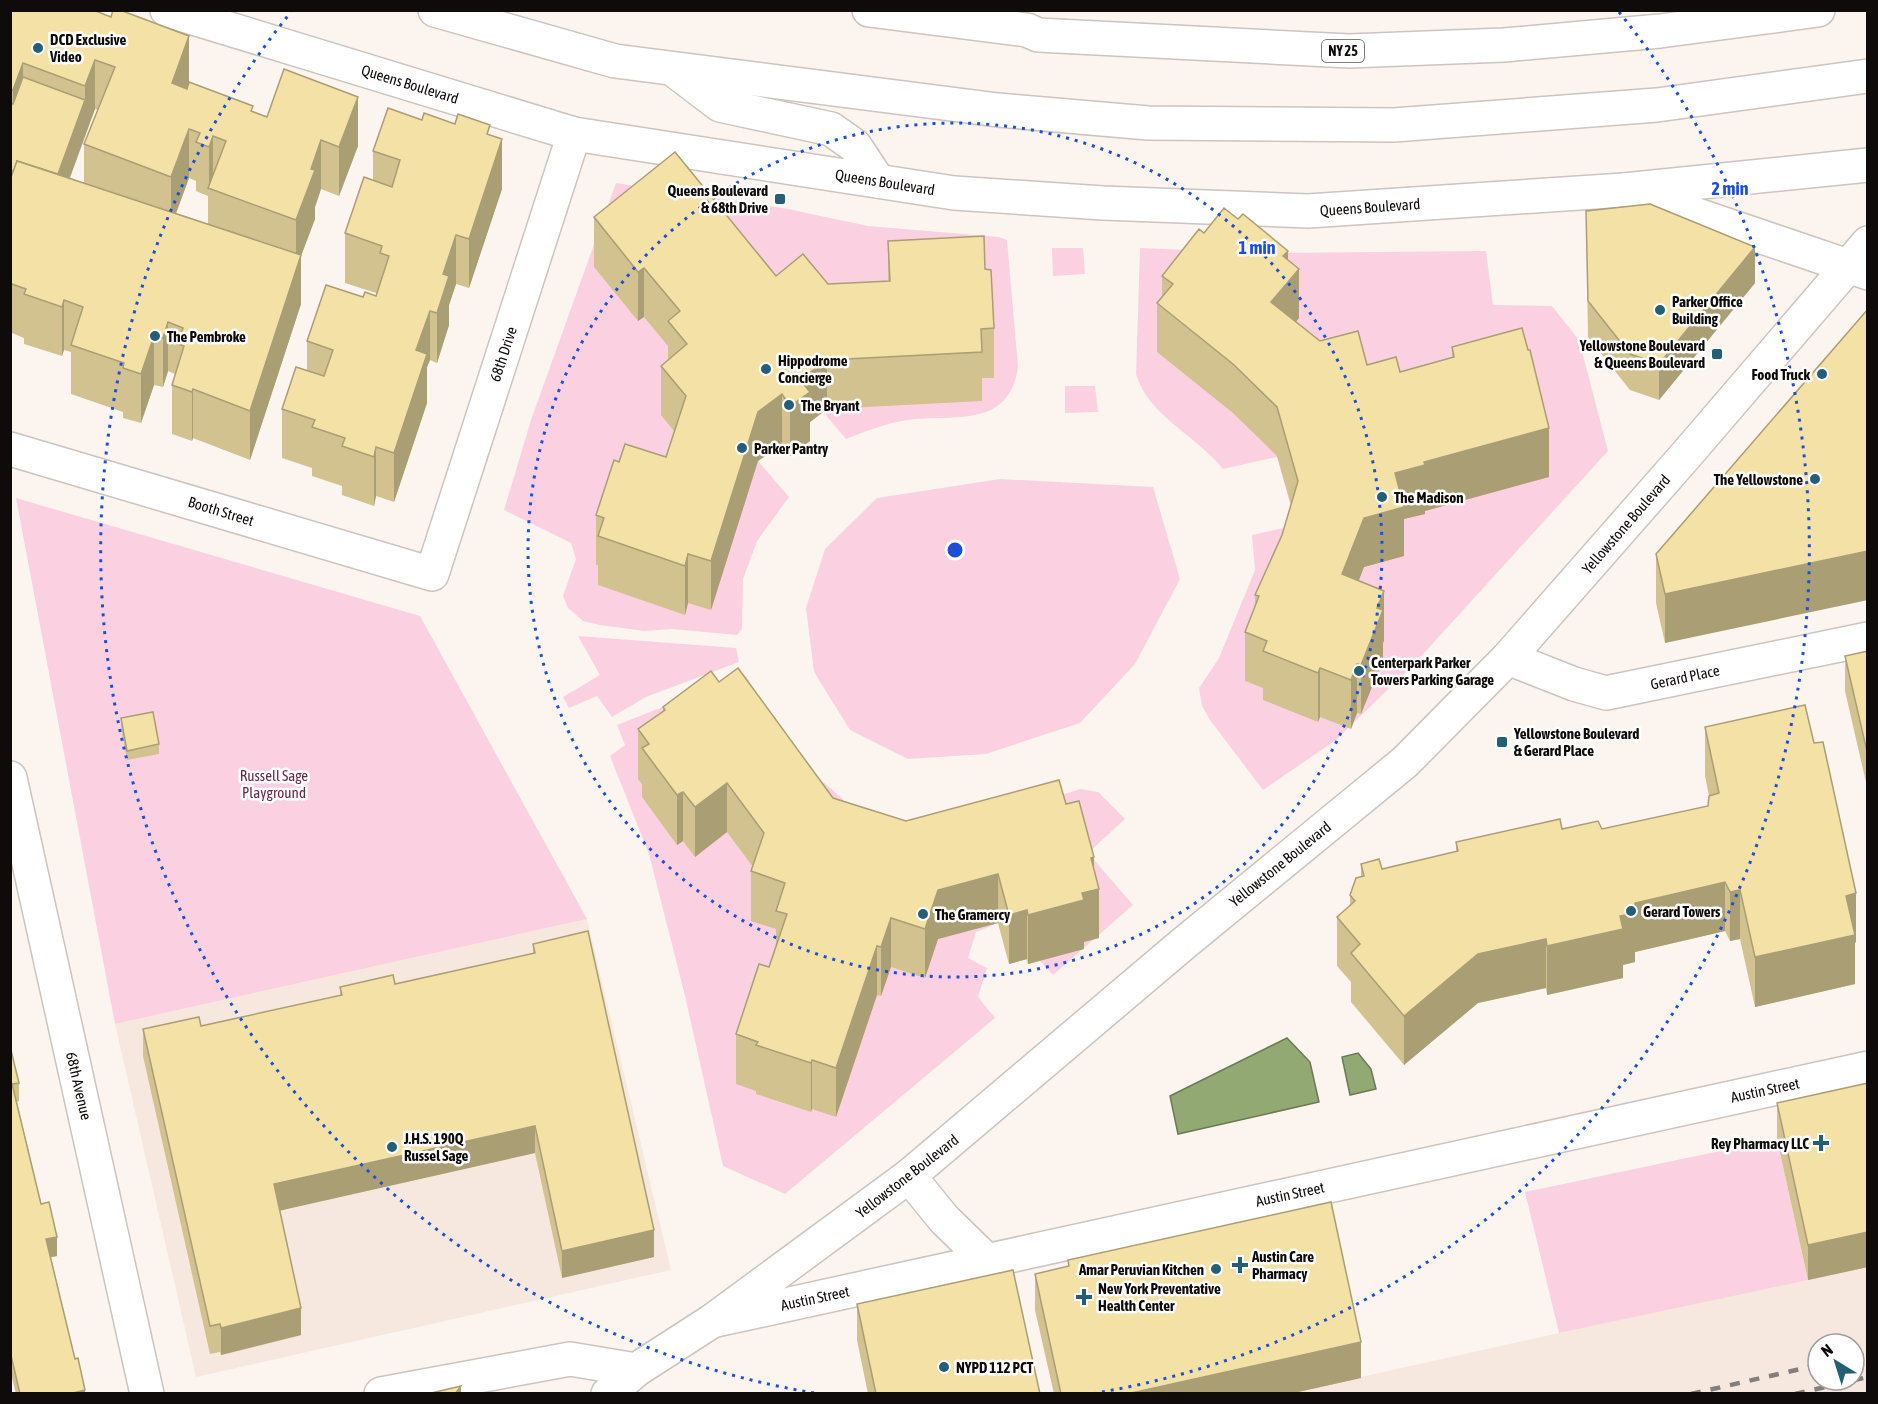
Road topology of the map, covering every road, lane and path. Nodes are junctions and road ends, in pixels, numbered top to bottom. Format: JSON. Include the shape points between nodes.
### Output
{"nodes":[{"id":1,"x":167,"y":10,"type":"edge"},
{"id":2,"x":435,"y":10,"type":"edge"},
{"id":3,"x":869,"y":10,"type":"edge"},
{"id":4,"x":991,"y":10,"type":"edge"},
{"id":5,"x":1818,"y":10,"type":"edge"},
{"id":6,"x":1027,"y":30,"type":"junction"},
{"id":7,"x":672,"y":69,"type":"junction"},
{"id":8,"x":1868,"y":76,"type":"edge"},
{"id":9,"x":574,"y":134,"type":"junction"},
{"id":10,"x":1868,"y":165,"type":"edge"},
{"id":11,"x":878,"y":181,"type":"junction"},
{"id":12,"x":1624,"y":190,"type":"junction"},
{"id":13,"x":1861,"y":261,"type":"edge"},
{"id":14,"x":10,"y":449,"type":"edge"},
{"id":15,"x":432,"y":574,"type":"joint"},
{"id":16,"x":1868,"y":639,"type":"edge"},
{"id":17,"x":1508,"y":658,"type":"junction"},
{"id":18,"x":10,"y":778,"type":"edge"},
{"id":19,"x":1868,"y":1068,"type":"edge"},
{"id":20,"x":909,"y":1176,"type":"junction"},
{"id":21,"x":987,"y":1261,"type":"junction"},
{"id":22,"x":712,"y":1321,"type":"junction"},
{"id":23,"x":636,"y":1370,"type":"junction"},
{"id":24,"x":147,"y":1394,"type":"edge"},
{"id":25,"x":381,"y":1394,"type":"edge"},
{"id":26,"x":608,"y":1394,"type":"edge"}],
"edges":[{"from":1,"to":9,"type":"street","name":"Queens Boulevard"},
{"from":2,"to":7,"type":"street","via":[[615,61]]},
{"from":3,"to":6,"type":"street","number":"NY 25"},
{"from":4,"to":6,"type":"street"},
{"from":5,"to":6,"type":"street","number":"NY 25","via":[[1504,45],[1349,51],[1093,39],[1038,35]]},
{"from":7,"to":8,"type":"street","via":[[999,110],[1148,123],[1394,125],[1657,105]]},
{"from":7,"to":11,"type":"street","via":[[720,105],[831,129],[855,146]]},
{"from":9,"to":11,"type":"street","name":"Queens Boulevard"},
{"from":9,"to":15,"type":"street","name":"68th Drive"},
{"from":10,"to":12,"type":"street","name":"Queens Boulevard"},
{"from":11,"to":12,"type":"street","name":"Queens Boulevard","via":[[954,193],[1040,200],[1308,211]]},
{"from":12,"to":13,"type":"street","name":"Queens Boulevard"},
{"from":13,"to":17,"type":"street","name":"Yellowstone Boulevard"},
{"from":14,"to":15,"type":"street","name":"Booth Street"},
{"from":16,"to":17,"type":"street","name":"Gerard Place","via":[[1606,693]]},
{"from":17,"to":20,"type":"street","name":"Yellowstone Boulevard","via":[[1405,762]]},
{"from":18,"to":24,"type":"street","name":"68th Avenue"},
{"from":19,"to":21,"type":"street","name":"Austin Street"},
{"from":20,"to":21,"type":"street","via":[[944,1219]]},
{"from":20,"to":22,"type":"street","name":"Yellowstone Boulevard"},
{"from":21,"to":22,"type":"street","name":"Austin Street"},
{"from":22,"to":23,"type":"street","name":"Yellowstone Boulevard"},
{"from":23,"to":25,"type":"street","via":[[570,1359]]},
{"from":23,"to":26,"type":"street","name":"Yellowstone Boulevard"}]}
